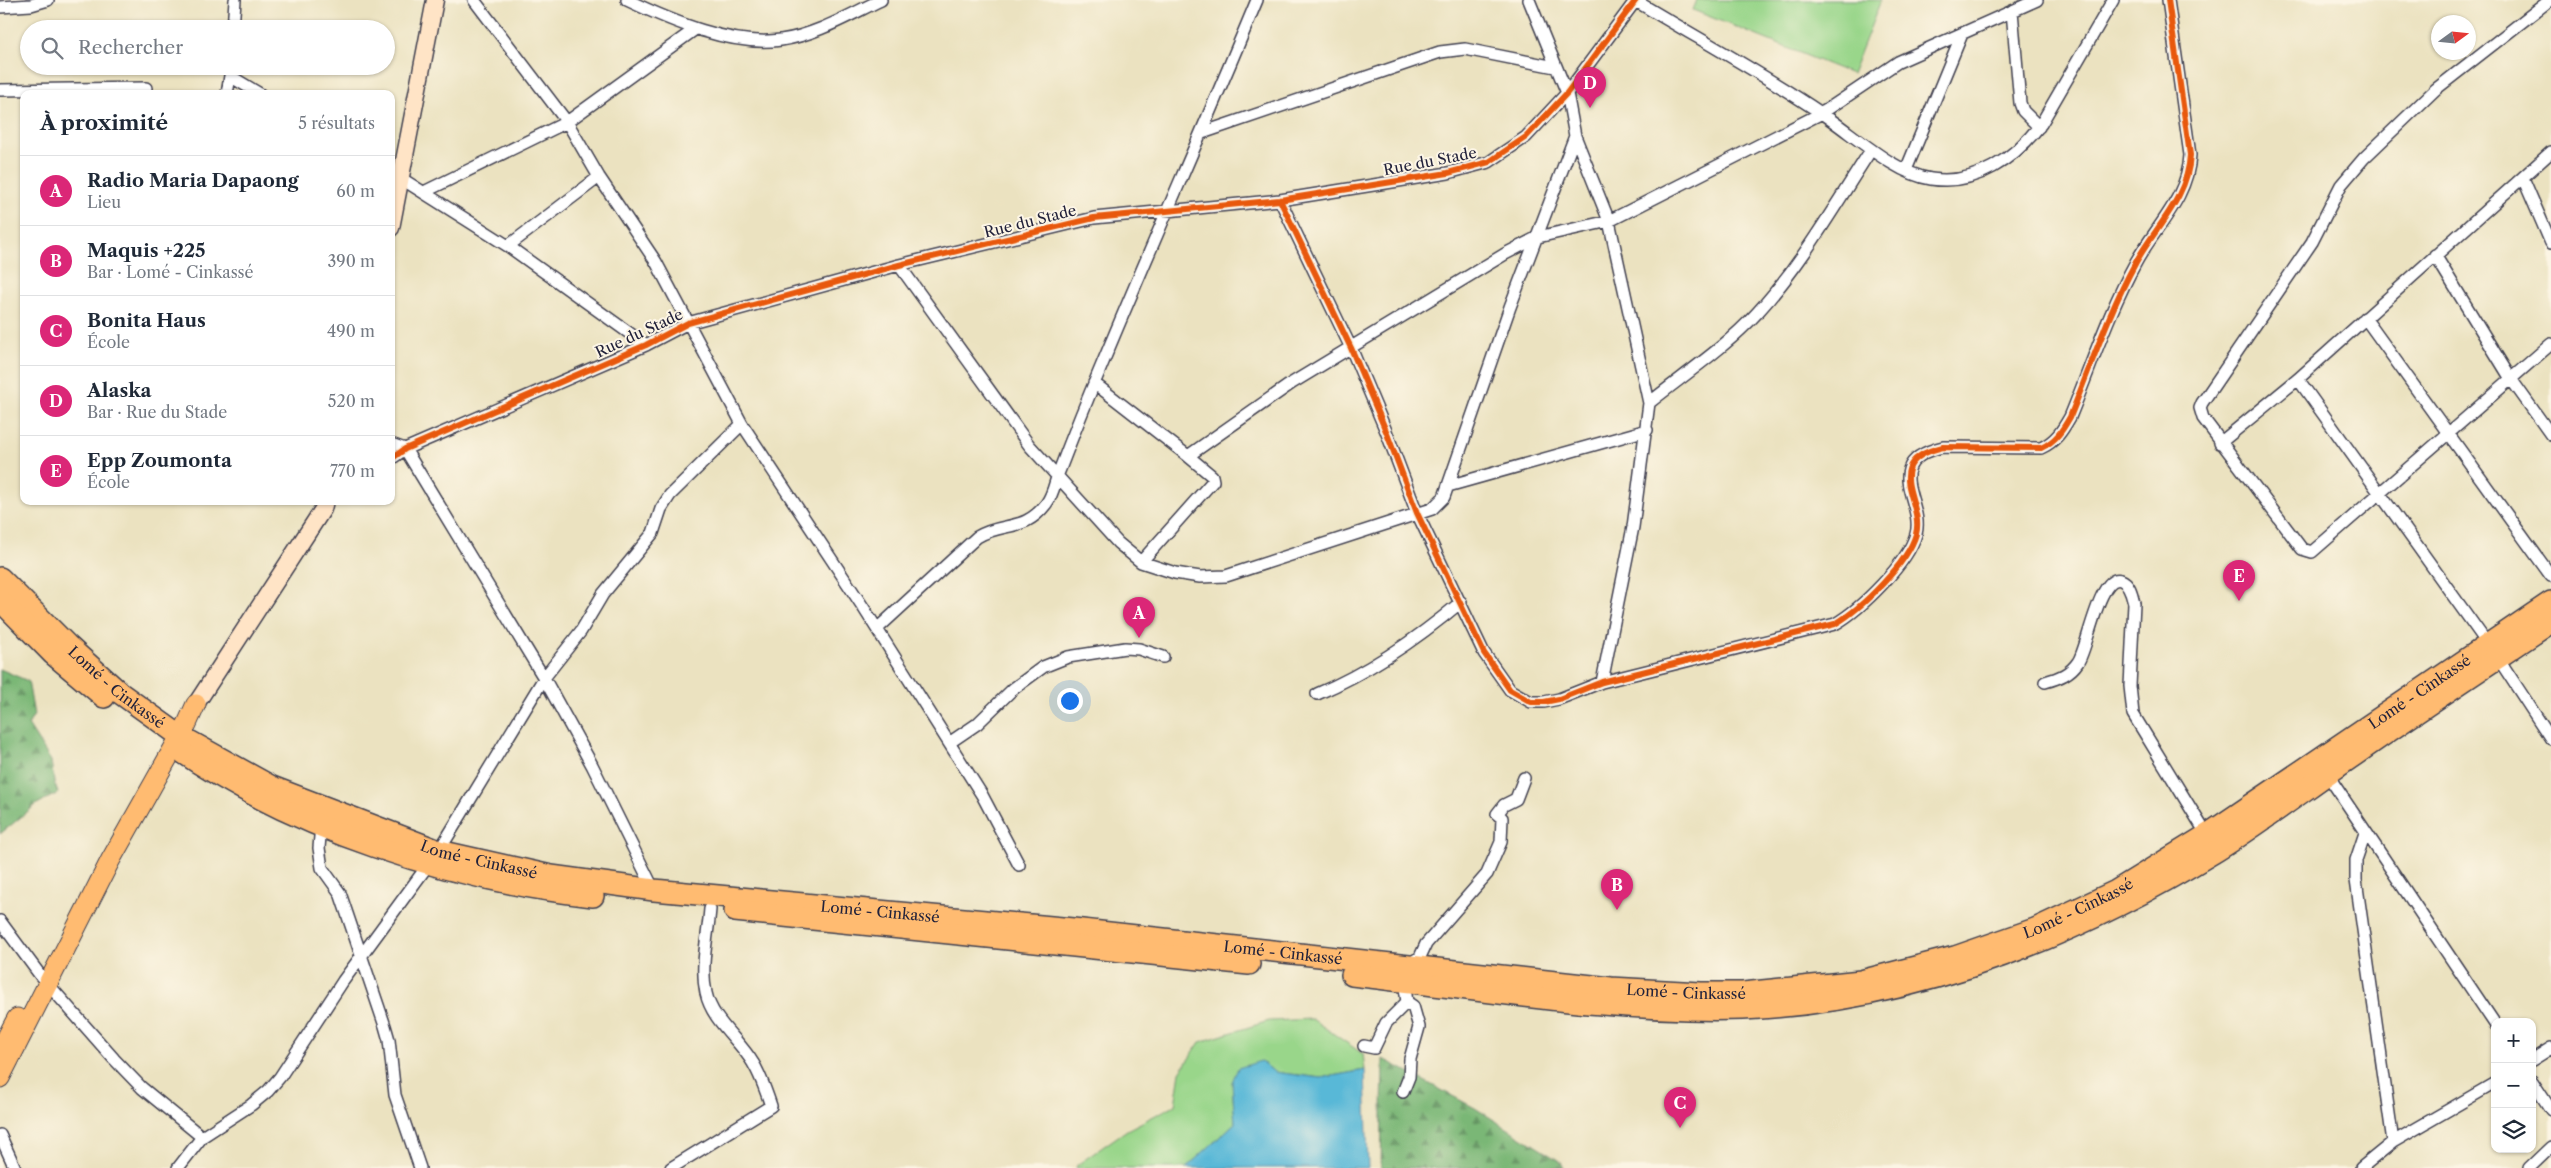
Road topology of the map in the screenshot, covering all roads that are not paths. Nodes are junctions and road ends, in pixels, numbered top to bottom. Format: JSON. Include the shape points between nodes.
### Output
{"nodes":[{"id":1,"x":48,"y":0,"type":"edge"},
{"id":2,"x":235,"y":0,"type":"edge"},
{"id":3,"x":435,"y":0,"type":"edge"},
{"id":4,"x":474,"y":0,"type":"edge"},
{"id":5,"x":627,"y":0,"type":"edge"},
{"id":6,"x":880,"y":0,"type":"edge"},
{"id":7,"x":1257,"y":0,"type":"edge"},
{"id":8,"x":1529,"y":0,"type":"edge"},
{"id":9,"x":2037,"y":0,"type":"edge"},
{"id":10,"x":2113,"y":0,"type":"edge"},
{"id":11,"x":2168,"y":0,"type":"edge"},
{"id":12,"x":1636,"y":1,"type":"edge"},
{"id":13,"x":2547,"y":3,"type":"edge"},
{"id":14,"x":0,"y":7,"type":"edge"},
{"id":15,"x":2012,"y":11,"type":"junction"},
{"id":16,"x":234,"y":20,"type":"edge"},
{"id":17,"x":694,"y":30,"type":"junction"},
{"id":18,"x":1962,"y":34,"type":"junction"},
{"id":19,"x":1555,"y":67,"type":"junction"},
{"id":20,"x":230,"y":75,"type":"edge"},
{"id":21,"x":236,"y":75,"type":"edge"},
{"id":22,"x":146,"y":88,"type":"dead end"},
{"id":23,"x":0,"y":90,"type":"edge"},
{"id":24,"x":20,"y":90,"type":"edge"},
{"id":25,"x":105,"y":90,"type":"edge"},
{"id":26,"x":228,"y":90,"type":"edge"},
{"id":27,"x":255,"y":90,"type":"edge"},
{"id":28,"x":1567,"y":93,"type":"junction"},
{"id":29,"x":1822,"y":113,"type":"junction"},
{"id":30,"x":567,"y":122,"type":"junction"},
{"id":31,"x":2038,"y":127,"type":"junction"},
{"id":32,"x":1202,"y":133,"type":"junction"},
{"id":33,"x":1575,"y":136,"type":"junction"},
{"id":34,"x":1871,"y":150,"type":"junction"},
{"id":35,"x":2551,"y":152,"type":"edge"},
{"id":36,"x":1906,"y":170,"type":"junction"},
{"id":37,"x":396,"y":175,"type":"edge"},
{"id":38,"x":599,"y":177,"type":"junction"},
{"id":39,"x":2523,"y":178,"type":"junction"},
{"id":40,"x":424,"y":192,"type":"junction"},
{"id":41,"x":1280,"y":200,"type":"junction"},
{"id":42,"x":1165,"y":211,"type":"junction"},
{"id":43,"x":1609,"y":221,"type":"junction"},
{"id":44,"x":1538,"y":237,"type":"junction"},
{"id":45,"x":2551,"y":243,"type":"edge"},
{"id":46,"x":508,"y":246,"type":"junction"},
{"id":47,"x":2435,"y":255,"type":"junction"},
{"id":48,"x":899,"y":265,"type":"junction"},
{"id":49,"x":2365,"y":318,"type":"junction"},
{"id":50,"x":688,"y":323,"type":"junction"},
{"id":51,"x":2551,"y":344,"type":"edge"},
{"id":52,"x":646,"y":345,"type":"junction"},
{"id":53,"x":1351,"y":348,"type":"junction"},
{"id":54,"x":2511,"y":378,"type":"junction"},
{"id":55,"x":2298,"y":379,"type":"junction"},
{"id":56,"x":1094,"y":383,"type":"junction"},
{"id":57,"x":1649,"y":403,"type":"junction"},
{"id":58,"x":742,"y":424,"type":"junction"},
{"id":59,"x":1647,"y":430,"type":"junction"},
{"id":60,"x":2449,"y":432,"type":"junction"},
{"id":61,"x":2551,"y":435,"type":"edge"},
{"id":62,"x":2220,"y":443,"type":"junction"},
{"id":63,"x":395,"y":445,"type":"edge"},
{"id":64,"x":406,"y":449,"type":"junction"},
{"id":65,"x":395,"y":456,"type":"edge"},
{"id":66,"x":1188,"y":456,"type":"junction"},
{"id":67,"x":1057,"y":476,"type":"junction"},
{"id":68,"x":1448,"y":486,"type":"junction"},
{"id":69,"x":2380,"y":495,"type":"junction"},
{"id":70,"x":326,"y":505,"type":"edge"},
{"id":71,"x":1417,"y":513,"type":"junction"},
{"id":72,"x":1140,"y":562,"type":"junction"},
{"id":73,"x":2551,"y":576,"type":"edge"},
{"id":74,"x":0,"y":578,"type":"edge"},
{"id":75,"x":0,"y":600,"type":"edge"},
{"id":76,"x":1461,"y":602,"type":"junction"},
{"id":77,"x":2551,"y":602,"type":"edge"},
{"id":78,"x":2551,"y":622,"type":"edge"},
{"id":79,"x":877,"y":629,"type":"junction"},
{"id":80,"x":2493,"y":652,"type":"junction"},
{"id":81,"x":1163,"y":657,"type":"dead end"},
{"id":82,"x":544,"y":678,"type":"junction"},
{"id":83,"x":1602,"y":682,"type":"junction"},
{"id":84,"x":2046,"y":682,"type":"dead end"},
{"id":85,"x":1317,"y":694,"type":"dead end"},
{"id":86,"x":196,"y":704,"type":"joint"},
{"id":87,"x":2393,"y":720,"type":"junction"},
{"id":88,"x":174,"y":739,"type":"junction"},
{"id":89,"x":2551,"y":739,"type":"edge"},
{"id":90,"x":949,"y":743,"type":"junction"},
{"id":91,"x":2328,"y":774,"type":"junction"},
{"id":92,"x":1524,"y":778,"type":"dead end"},
{"id":93,"x":321,"y":825,"type":"junction"},
{"id":94,"x":2365,"y":833,"type":"junction"},
{"id":95,"x":2208,"y":835,"type":"junction"},
{"id":96,"x":433,"y":858,"type":"junction"},
{"id":97,"x":1019,"y":865,"type":"dead end"},
{"id":98,"x":654,"y":896,"type":"junction"},
{"id":99,"x":710,"y":909,"type":"junction"},
{"id":100,"x":0,"y":921,"type":"edge"},
{"id":101,"x":362,"y":958,"type":"junction"},
{"id":102,"x":1405,"y":973,"type":"junction"},
{"id":103,"x":45,"y":979,"type":"junction"},
{"id":104,"x":1863,"y":988,"type":"junction"},
{"id":105,"x":1407,"y":1002,"type":"junction"},
{"id":106,"x":2491,"y":1018,"type":"edge"},
{"id":107,"x":1364,"y":1046,"type":"dead end"},
{"id":108,"x":2551,"y":1048,"type":"edge"},
{"id":109,"x":0,"y":1050,"type":"edge"},
{"id":110,"x":2536,"y":1057,"type":"edge"},
{"id":111,"x":0,"y":1078,"type":"edge"},
{"id":112,"x":2491,"y":1084,"type":"edge"},
{"id":113,"x":2536,"y":1087,"type":"edge"},
{"id":114,"x":1403,"y":1092,"type":"dead end"},
{"id":115,"x":2551,"y":1110,"type":"edge"},
{"id":116,"x":0,"y":1135,"type":"edge"},
{"id":117,"x":202,"y":1137,"type":"junction"},
{"id":118,"x":2393,"y":1142,"type":"junction"},
{"id":119,"x":2551,"y":1147,"type":"edge"},
{"id":120,"x":15,"y":1168,"type":"edge"},
{"id":121,"x":178,"y":1168,"type":"edge"},
{"id":122,"x":420,"y":1168,"type":"edge"},
{"id":123,"x":671,"y":1168,"type":"edge"},
{"id":124,"x":2361,"y":1168,"type":"edge"},
{"id":125,"x":2529,"y":1168,"type":"edge"}],
"edges":[{"from":1,"to":14,"type":"street"},
{"from":2,"to":16,"type":"street"},
{"from":3,"to":37,"type":"street"},
{"from":4,"to":30,"type":"street"},
{"from":5,"to":17,"type":"street"},
{"from":6,"to":17,"type":"street","via":[[810,33],[782,40],[744,39]]},
{"from":7,"to":32,"type":"street"},
{"from":8,"to":19,"type":"street"},
{"from":9,"to":15,"type":"street"},
{"from":10,"to":31,"type":"street"},
{"from":11,"to":83,"type":"street","via":[[2190,155],[2189,172],[2184,188],[2136,263],[2070,417],[2059,435],[2041,448],[1943,447],[1928,450],[1917,458],[1908,478],[1917,521],[1912,546],[1862,605],[1835,624]]},
{"from":12,"to":28,"type":"street","name":"Rue du Stade"},
{"from":12,"to":29,"type":"street"},
{"from":13,"to":62,"type":"street","via":[[2427,97],[2375,146],[2341,185],[2312,242],[2202,403],[2201,414]]},
{"from":15,"to":18,"type":"street"},
{"from":15,"to":31,"type":"street","via":[[2020,103]]},
{"from":17,"to":30,"type":"street"},
{"from":18,"to":29,"type":"street","via":[[1898,62]]},
{"from":18,"to":36,"type":"street"},
{"from":19,"to":28,"type":"street"},
{"from":19,"to":32,"type":"street","via":[[1476,50],[1440,52]]},
{"from":20,"to":26,"type":"street"},
{"from":21,"to":27,"type":"street"},
{"from":22,"to":25,"type":"street"},
{"from":23,"to":24,"type":"street"},
{"from":28,"to":33,"type":"street"},
{"from":28,"to":41,"type":"street","name":"Rue du Stade","via":[[1526,137],[1489,162],[1448,173]]},
{"from":29,"to":34,"type":"street"},
{"from":29,"to":43,"type":"street"},
{"from":30,"to":38,"type":"street"},
{"from":30,"to":40,"type":"street"},
{"from":31,"to":36,"type":"street","via":[[2027,143],[2010,158],[1988,170],[1942,180],[1916,176]]},
{"from":32,"to":42,"type":"street"},
{"from":33,"to":43,"type":"street"},
{"from":33,"to":44,"type":"street"},
{"from":34,"to":36,"type":"street"},
{"from":34,"to":57,"type":"street","via":[[1808,247],[1770,298],[1740,330]]},
{"from":35,"to":39,"type":"street"},
{"from":37,"to":40,"type":"street"},
{"from":38,"to":46,"type":"street"},
{"from":38,"to":50,"type":"street","via":[[656,262]]},
{"from":39,"to":45,"type":"street"},
{"from":39,"to":47,"type":"street"},
{"from":40,"to":46,"type":"street"},
{"from":41,"to":42,"type":"street","name":"Rue du Stade"},
{"from":41,"to":53,"type":"street"},
{"from":42,"to":48,"type":"street","name":"Rue du Stade","via":[[1094,218]]},
{"from":42,"to":56,"type":"street"},
{"from":43,"to":44,"type":"street"},
{"from":43,"to":57,"type":"street"},
{"from":44,"to":53,"type":"street","via":[[1475,271]]},
{"from":44,"to":68,"type":"street","via":[[1510,307]]},
{"from":46,"to":52,"type":"street"},
{"from":47,"to":49,"type":"street"},
{"from":47,"to":54,"type":"street"},
{"from":48,"to":50,"type":"street","name":"Rue du Stade"},
{"from":48,"to":67,"type":"street","via":[[1028,445]]},
{"from":49,"to":55,"type":"street"},
{"from":49,"to":60,"type":"street"},
{"from":50,"to":52,"type":"street","name":"Rue du Stade"},
{"from":50,"to":58,"type":"street"},
{"from":51,"to":54,"type":"street"},
{"from":52,"to":64,"type":"street","name":"Rue du Stade"},
{"from":53,"to":66,"type":"street","via":[[1292,382]]},
{"from":53,"to":71,"type":"street"},
{"from":54,"to":60,"type":"street"},
{"from":54,"to":61,"type":"street"},
{"from":55,"to":62,"type":"street"},
{"from":55,"to":69,"type":"street"},
{"from":56,"to":66,"type":"street"},
{"from":56,"to":67,"type":"street"},
{"from":57,"to":59,"type":"street"},
{"from":58,"to":79,"type":"street"},
{"from":58,"to":82,"type":"street","via":[[670,495],[653,533],[604,594]]},
{"from":59,"to":68,"type":"street"},
{"from":59,"to":83,"type":"street","via":[[1632,535]]},
{"from":60,"to":69,"type":"street"},
{"from":60,"to":73,"type":"street"},
{"from":62,"to":69,"type":"street","via":[[2307,553],[2316,550]]},
{"from":63,"to":64,"type":"street"},
{"from":64,"to":65,"type":"street","name":"Rue du Stade"},
{"from":64,"to":82,"type":"street"},
{"from":66,"to":72,"type":"street","via":[[1212,476],[1213,481]]},
{"from":67,"to":72,"type":"street","via":[[1118,543]]},
{"from":67,"to":79,"type":"street","via":[[1051,496],[1030,520],[977,537]]},
{"from":68,"to":71,"type":"street","via":[[1437,505]]},
{"from":69,"to":80,"type":"street"},
{"from":70,"to":86,"type":"street"},
{"from":71,"to":72,"type":"street","via":[[1226,576],[1189,576]]},
{"from":71,"to":76,"type":"street"},
{"from":74,"to":88,"type":"highway","name":"Lomé - Cinkassé","via":[[120,693]]},
{"from":75,"to":88,"type":"highway","name":"Lomé - Cinkassé","via":[[53,654],[112,705]]},
{"from":76,"to":83,"type":"street","via":[[1484,653],[1499,677],[1521,698],[1544,702]]},
{"from":76,"to":85,"type":"street","via":[[1386,659]]},
{"from":77,"to":80,"type":"highway","name":"Lomé - Cinkassé"},
{"from":78,"to":80,"type":"highway","name":"Lomé - Cinkassé"},
{"from":79,"to":90,"type":"street"},
{"from":80,"to":87,"type":"highway","name":"Lomé - Cinkassé"},
{"from":80,"to":89,"type":"street"},
{"from":81,"to":90,"type":"street","via":[[1126,648],[1068,657],[1043,667],[1012,689],[977,724]]},
{"from":82,"to":96,"type":"street"},
{"from":82,"to":98,"type":"street","via":[[592,765]]},
{"from":84,"to":95,"type":"street","via":[[2070,671],[2078,661],[2104,591],[2112,581],[2124,581],[2134,603],[2130,686],[2133,714]]},
{"from":86,"to":88,"type":"main road"},
{"from":87,"to":91,"type":"highway","name":"Lomé - Cinkassé"},
{"from":87,"to":95,"type":"highway","name":"Lomé - Cinkassé"},
{"from":88,"to":93,"type":"highway","name":"Lomé - Cinkassé","via":[[234,786]]},
{"from":88,"to":96,"type":"highway","name":"Lomé - Cinkassé","via":[[272,787]]},
{"from":88,"to":103,"type":"main road","via":[[130,806]]},
{"from":90,"to":97,"type":"street","via":[[995,816]]},
{"from":91,"to":94,"type":"street"},
{"from":91,"to":104,"type":"highway","name":"Lomé - Cinkassé","via":[[2217,850],[2082,925],[1961,971]]},
{"from":92,"to":102,"type":"street","via":[[1516,798],[1504,804],[1497,814],[1502,818],[1501,842],[1487,874]]},
{"from":93,"to":96,"type":"highway","name":"Lomé - Cinkassé"},
{"from":93,"to":101,"type":"street","via":[[319,848],[322,868],[340,893]]},
{"from":94,"to":106,"type":"street"},
{"from":94,"to":118,"type":"street","via":[[2356,860],[2356,880]]},
{"from":95,"to":104,"type":"highway","name":"Lomé - Cinkassé","via":[[2116,892],[2035,929]]},
{"from":96,"to":98,"type":"highway","name":"Lomé - Cinkassé","via":[[545,891]]},
{"from":96,"to":101,"type":"street","via":[[379,929]]},
{"from":98,"to":99,"type":"highway","name":"Lomé - Cinkassé"},
{"from":98,"to":102,"type":"highway","name":"Lomé - Cinkassé","via":[[1073,929]]},
{"from":99,"to":102,"type":"highway","name":"Lomé - Cinkassé"},
{"from":99,"to":123,"type":"street","via":[[704,976],[706,994],[716,1016],[754,1063],[771,1106]]},
{"from":100,"to":103,"type":"street"},
{"from":101,"to":117,"type":"street","via":[[268,1091]]},
{"from":101,"to":122,"type":"street","via":[[389,1040],[395,1095]]},
{"from":102,"to":104,"type":"highway","name":"Lomé - Cinkassé","via":[[1656,1008],[1743,1009]]},
{"from":102,"to":105,"type":"street"},
{"from":103,"to":109,"type":"main road"},
{"from":103,"to":111,"type":"main road"},
{"from":103,"to":117,"type":"street","via":[[142,1088]]},
{"from":105,"to":107,"type":"street","via":[[1386,1023],[1374,1048]]},
{"from":105,"to":114,"type":"street","via":[[1413,1006],[1419,1027]]},
{"from":108,"to":110,"type":"street"},
{"from":112,"to":118,"type":"street"},
{"from":113,"to":115,"type":"street"},
{"from":116,"to":120,"type":"street"},
{"from":117,"to":121,"type":"street"},
{"from":118,"to":124,"type":"street"},
{"from":119,"to":125,"type":"street"}]}
